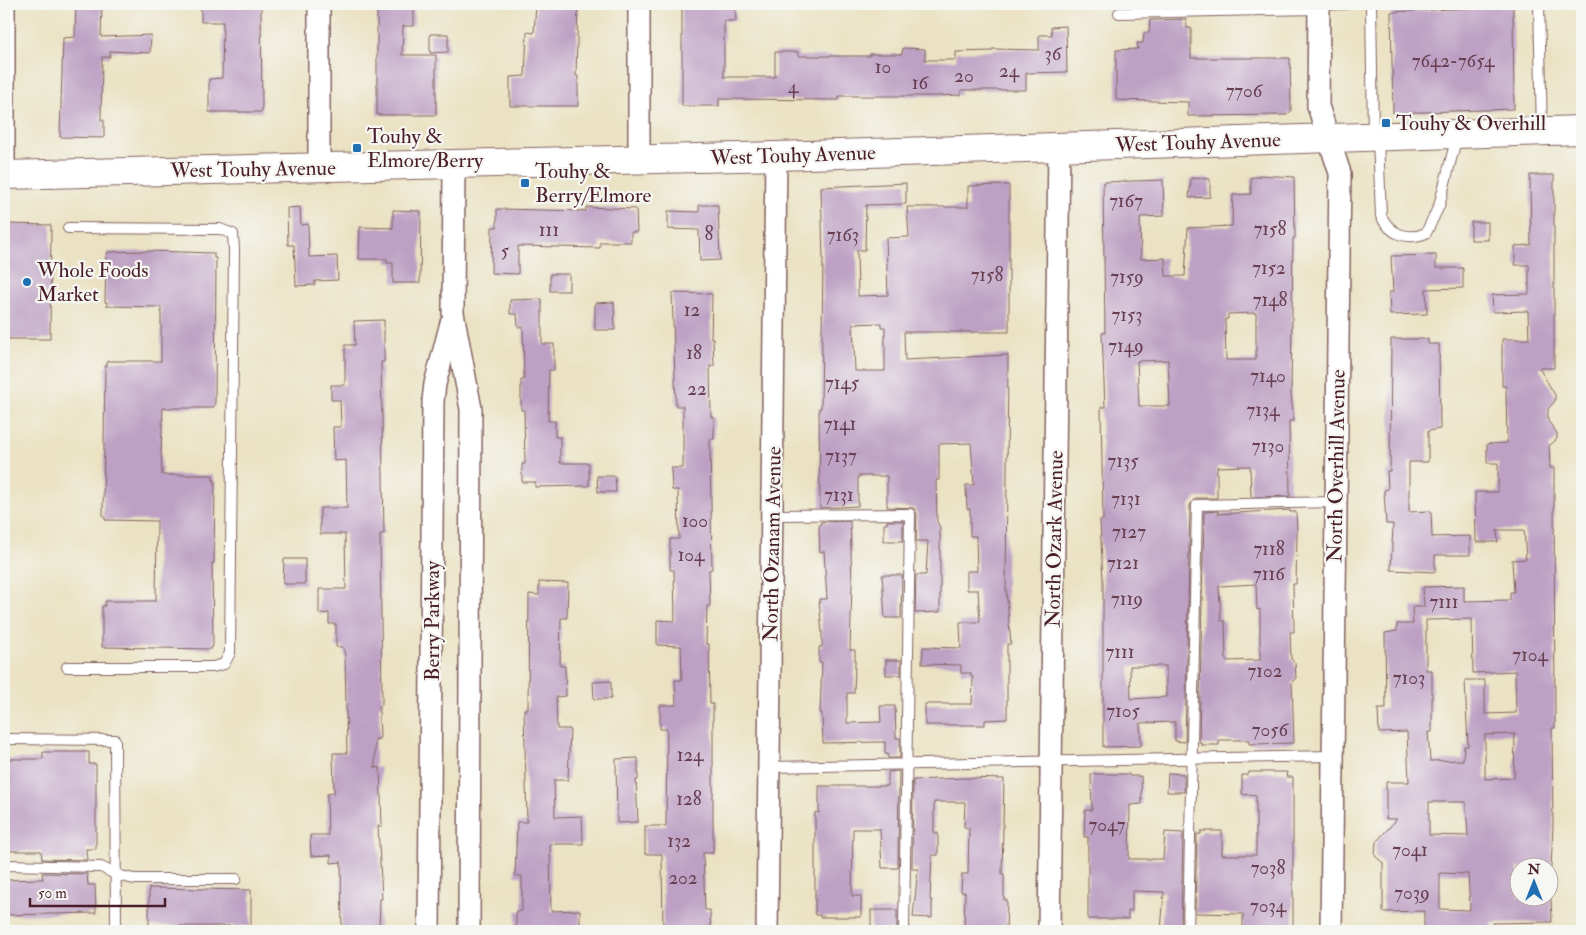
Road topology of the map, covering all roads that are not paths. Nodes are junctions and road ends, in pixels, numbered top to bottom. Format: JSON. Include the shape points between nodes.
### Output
{"nodes":[{"id":1,"x":4,"y":4,"type":"edge"},
{"id":2,"x":319,"y":4,"type":"edge"},
{"id":3,"x":639,"y":4,"type":"edge"},
{"id":4,"x":1347,"y":4,"type":"edge"},
{"id":5,"x":1371,"y":4,"type":"edge"},
{"id":6,"x":1540,"y":4,"type":"edge"},
{"id":7,"x":1318,"y":6,"type":"edge"},
{"id":8,"x":1183,"y":8,"type":"edge"},
{"id":9,"x":1119,"y":13,"type":"dead end"},
{"id":10,"x":1582,"y":130,"type":"edge"},
{"id":11,"x":1542,"y":132,"type":"junction"},
{"id":12,"x":1458,"y":134,"type":"junction"},
{"id":13,"x":1376,"y":137,"type":"junction"},
{"id":14,"x":1328,"y":138,"type":"junction"},
{"id":15,"x":1059,"y":147,"type":"junction"},
{"id":16,"x":776,"y":156,"type":"junction"},
{"id":17,"x":639,"y":160,"type":"junction"},
{"id":18,"x":454,"y":164,"type":"junction"},
{"id":19,"x":318,"y":167,"type":"junction"},
{"id":20,"x":4,"y":175,"type":"edge"},
{"id":21,"x":68,"y":228,"type":"dead end"},
{"id":22,"x":453,"y":313,"type":"junction"},
{"id":23,"x":1336,"y":502,"type":"junction"},
{"id":24,"x":773,"y":515,"type":"junction"},
{"id":25,"x":67,"y":667,"type":"dead end"},
{"id":26,"x":4,"y":739,"type":"edge"},
{"id":27,"x":1333,"y":756,"type":"junction"},
{"id":28,"x":1190,"y":758,"type":"junction"},
{"id":29,"x":1052,"y":761,"type":"junction"},
{"id":30,"x":907,"y":764,"type":"junction"},
{"id":31,"x":770,"y":767,"type":"junction"},
{"id":32,"x":4,"y":865,"type":"edge"},
{"id":33,"x":117,"y":875,"type":"junction"},
{"id":34,"x":236,"y":879,"type":"dead end"},
{"id":35,"x":116,"y":931,"type":"edge"},
{"id":36,"x":430,"y":931,"type":"edge"},
{"id":37,"x":469,"y":931,"type":"edge"},
{"id":38,"x":767,"y":931,"type":"edge"},
{"id":39,"x":904,"y":931,"type":"edge"},
{"id":40,"x":1049,"y":931,"type":"edge"},
{"id":41,"x":1188,"y":931,"type":"edge"},
{"id":42,"x":1330,"y":931,"type":"edge"}],
"edges":[{"from":1,"to":20,"type":"street"},
{"from":2,"to":19,"type":"street"},
{"from":3,"to":17,"type":"street"},
{"from":4,"to":7,"type":"lane"},
{"from":5,"to":13,"type":"lane"},
{"from":6,"to":11,"type":"lane"},
{"from":7,"to":8,"type":"lane"},
{"from":7,"to":14,"type":"street","name":"North Overhill Avenue","via":[[1318,106]]},
{"from":8,"to":9,"type":"lane"},
{"from":10,"to":11,"type":"main road","name":"West Touhy Avenue"},
{"from":11,"to":12,"type":"main road","name":"West Touhy Avenue"},
{"from":12,"to":13,"type":"main road","name":"West Touhy Avenue"},
{"from":12,"to":13,"type":"lane","via":[[1439,206],[1426,233],[1415,237],[1397,234],[1386,226],[1381,216]]},
{"from":13,"to":14,"type":"main road","name":"West Touhy Avenue"},
{"from":14,"to":15,"type":"main road","name":"West Touhy Avenue"},
{"from":14,"to":23,"type":"street","name":"North Overhill Avenue","via":[[1340,173]]},
{"from":15,"to":16,"type":"main road","name":"West Touhy Avenue"},
{"from":15,"to":29,"type":"street","name":"North Ozark Avenue"},
{"from":16,"to":17,"type":"main road","name":"West Touhy Avenue"},
{"from":16,"to":24,"type":"street","name":"North Ozanam Avenue"},
{"from":17,"to":18,"type":"main road","name":"West Touhy Avenue"},
{"from":18,"to":19,"type":"main road","name":"West Touhy Avenue"},
{"from":18,"to":22,"type":"street","name":"Berry Parkway"},
{"from":19,"to":20,"type":"main road","name":"West Touhy Avenue"},
{"from":21,"to":25,"type":"lane","via":[[220,229],[233,234],[234,250],[230,653],[224,664],[213,667]]},
{"from":22,"to":36,"type":"street","name":"Berry Parkway","via":[[433,401]]},
{"from":22,"to":37,"type":"street","name":"Berry Parkway","via":[[471,409]]},
{"from":23,"to":27,"type":"street","name":"North Overhill Avenue"},
{"from":23,"to":28,"type":"lane","via":[[1198,505]]},
{"from":24,"to":30,"type":"lane","via":[[910,514]]},
{"from":24,"to":31,"type":"street","name":"North Ozanam Avenue"},
{"from":26,"to":33,"type":"lane","via":[[115,740]]},
{"from":27,"to":28,"type":"lane"},
{"from":27,"to":42,"type":"street","name":"North Overhill Avenue"},
{"from":28,"to":29,"type":"lane"},
{"from":28,"to":41,"type":"lane"},
{"from":29,"to":30,"type":"lane"},
{"from":29,"to":40,"type":"street","name":"North Ozark Avenue"},
{"from":30,"to":31,"type":"lane"},
{"from":30,"to":39,"type":"lane"},
{"from":31,"to":38,"type":"street","name":"North Ozanam Avenue"},
{"from":32,"to":33,"type":"lane","via":[[101,867]]},
{"from":33,"to":34,"type":"lane","via":[[134,879]]},
{"from":33,"to":35,"type":"lane"}]}
